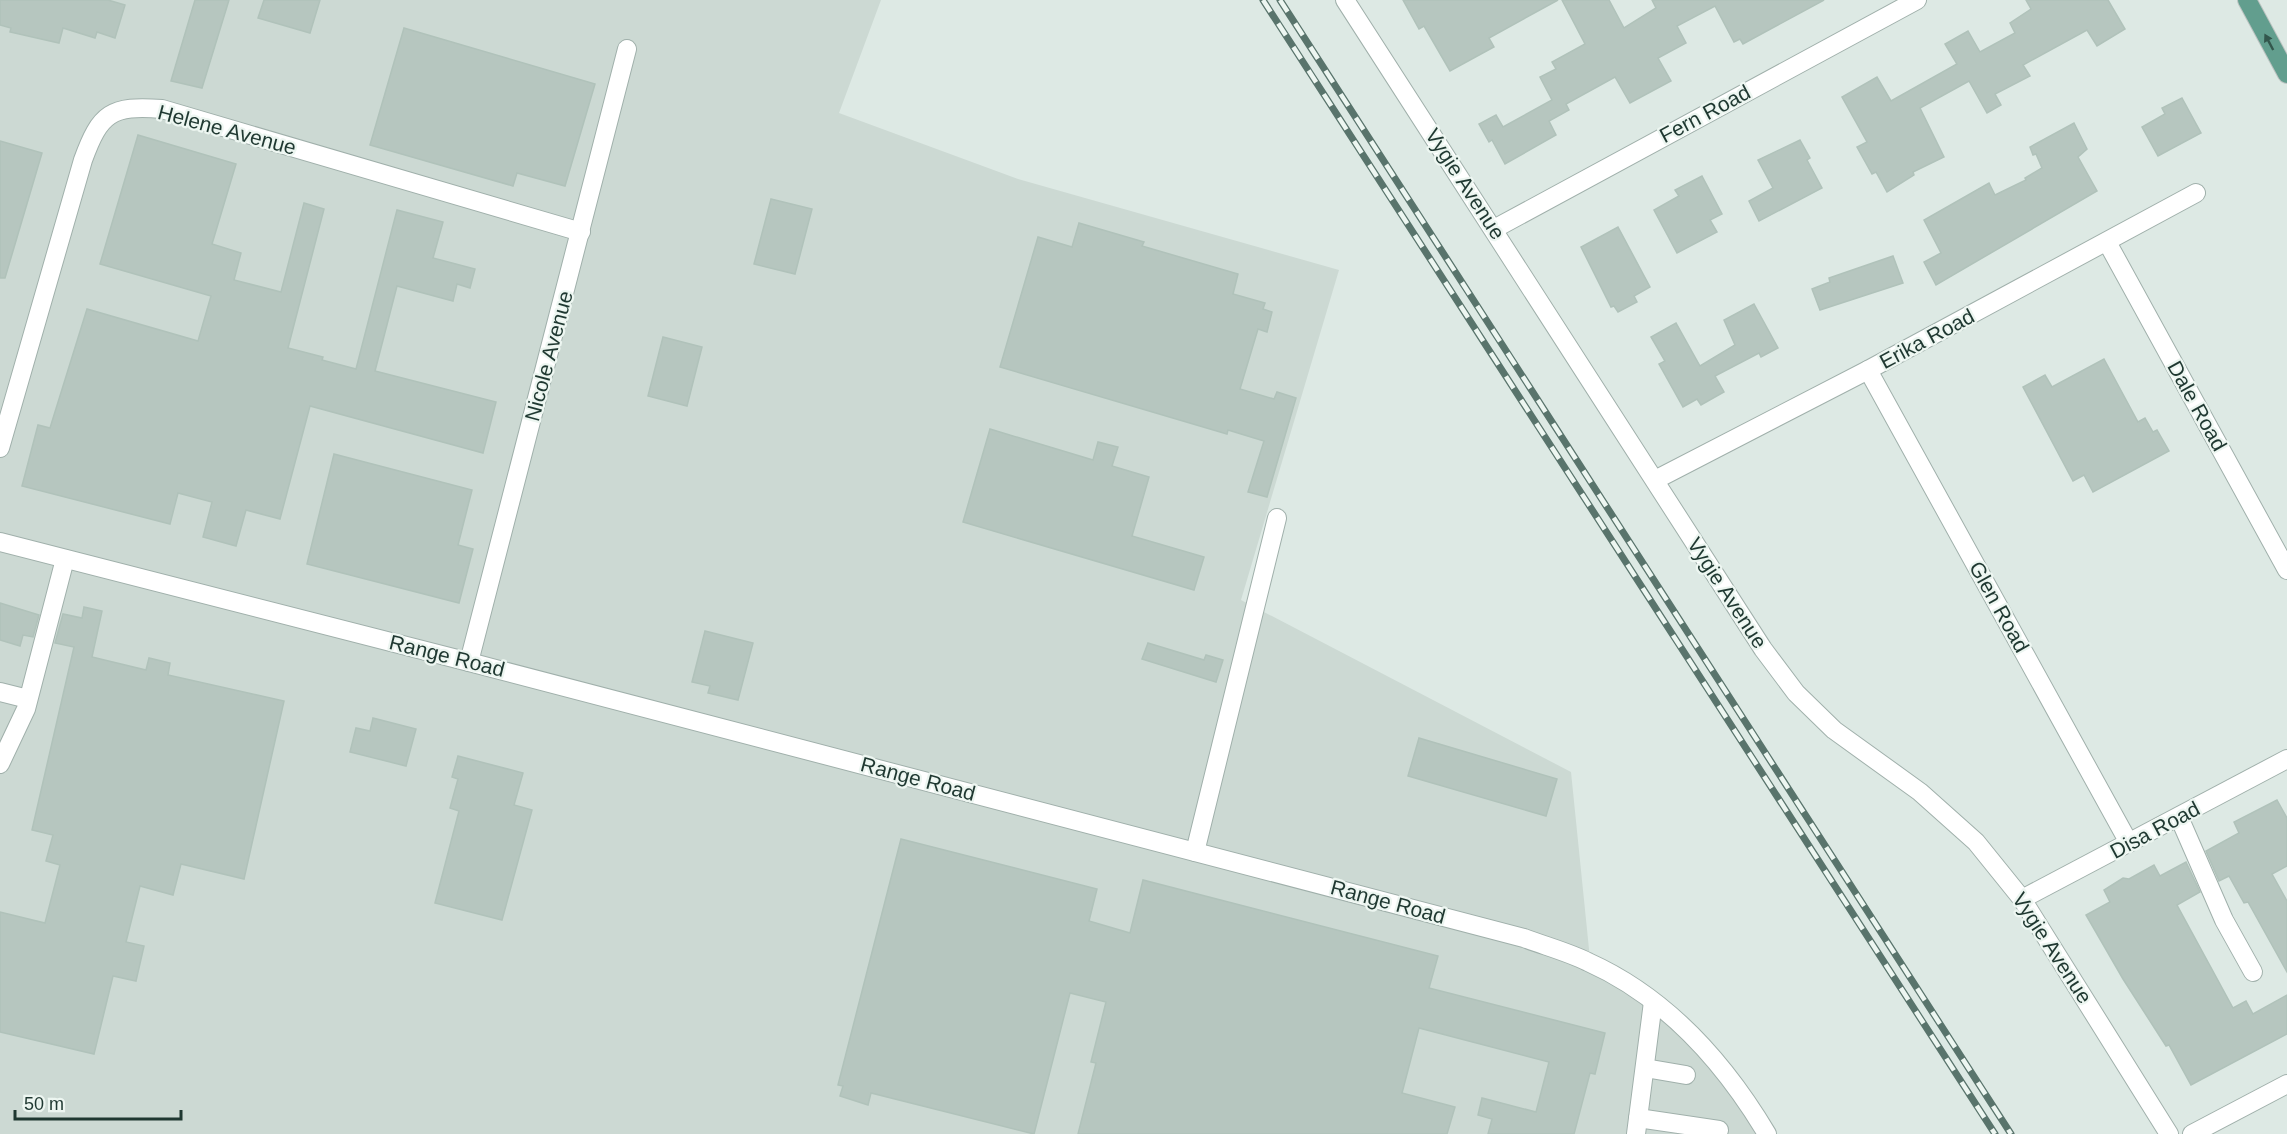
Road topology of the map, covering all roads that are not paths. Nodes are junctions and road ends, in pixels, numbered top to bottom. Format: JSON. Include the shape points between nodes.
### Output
{"nodes":[{"id":1,"x":1345,"y":0,"type":"edge"},
{"id":2,"x":1917,"y":0,"type":"edge"},
{"id":3,"x":2247,"y":0,"type":"edge"},
{"id":4,"x":627,"y":49,"type":"dead end"},
{"id":5,"x":2287,"y":74,"type":"edge"},
{"id":6,"x":2196,"y":193,"type":"dead end"},
{"id":7,"x":1494,"y":229,"type":"junction"},
{"id":8,"x":581,"y":232,"type":"junction"},
{"id":9,"x":2107,"y":242,"type":"junction"},
{"id":10,"x":1868,"y":370,"type":"junction"},
{"id":11,"x":0,"y":448,"type":"edge"},
{"id":12,"x":1655,"y":480,"type":"junction"},
{"id":13,"x":1277,"y":518,"type":"dead end"},
{"id":14,"x":0,"y":542,"type":"edge"},
{"id":15,"x":65,"y":559,"type":"junction"},
{"id":16,"x":2287,"y":570,"type":"edge"},
{"id":17,"x":469,"y":662,"type":"junction"},
{"id":18,"x":0,"y":692,"type":"edge"},
{"id":19,"x":28,"y":699,"type":"junction"},
{"id":20,"x":2287,"y":759,"type":"edge"},
{"id":21,"x":0,"y":764,"type":"edge"},
{"id":22,"x":2179,"y":817,"type":"junction"},
{"id":23,"x":2129,"y":843,"type":"junction"},
{"id":24,"x":1195,"y":852,"type":"junction"},
{"id":25,"x":2022,"y":899,"type":"junction"},
{"id":26,"x":2253,"y":972,"type":"dead end"},
{"id":27,"x":1653,"y":1002,"type":"junction"},
{"id":28,"x":1645,"y":1068,"type":"junction"},
{"id":29,"x":1686,"y":1075,"type":"dead end"},
{"id":30,"x":2287,"y":1084,"type":"edge"},
{"id":31,"x":1637,"y":1126,"type":"edge"},
{"id":32,"x":1719,"y":1130,"type":"dead end"},
{"id":33,"x":1767,"y":1134,"type":"edge"},
{"id":34,"x":2169,"y":1134,"type":"edge"},
{"id":35,"x":2192,"y":1134,"type":"edge"}],
"edges":[{"from":1,"to":7,"type":"street","name":"Vygie Avenue"},
{"from":2,"to":7,"type":"street","name":"Fern Road"},
{"from":5,"to":3,"type":"main road","one_way":true},
{"from":4,"to":8,"type":"street","name":"Nicole Avenue"},
{"from":6,"to":9,"type":"street","name":"Erika Road"},
{"from":7,"to":12,"type":"street","name":"Vygie Avenue"},
{"from":8,"to":11,"type":"street","name":"Helene Avenue","via":[[162,109],[117,110],[104,118],[82,160]]},
{"from":8,"to":17,"type":"street","name":"Nicole Avenue"},
{"from":9,"to":10,"type":"street","name":"Erika Road"},
{"from":9,"to":16,"type":"street","name":"Dale Road"},
{"from":10,"to":12,"type":"street","name":"Erika Road"},
{"from":10,"to":23,"type":"street","name":"Glen Road"},
{"from":12,"to":25,"type":"street","name":"Vygie Avenue","via":[[1763,649],[1796,693],[1834,730],[1920,792],[1976,842]]},
{"from":13,"to":24,"type":"street"},
{"from":14,"to":15,"type":"street","name":"Range Road"},
{"from":15,"to":17,"type":"street","name":"Range Road"},
{"from":15,"to":19,"type":"street"},
{"from":17,"to":24,"type":"street","name":"Range Road"},
{"from":18,"to":19,"type":"street"},
{"from":19,"to":21,"type":"street"},
{"from":20,"to":22,"type":"street","name":"Disa Road"},
{"from":22,"to":23,"type":"street","name":"Disa Road"},
{"from":22,"to":26,"type":"street","via":[[2224,920]]},
{"from":23,"to":25,"type":"street","name":"Disa Road"},
{"from":24,"to":27,"type":"street","name":"Range Road","via":[[1524,938],[1589,962]]},
{"from":25,"to":34,"type":"street","name":"Vygie Avenue"},
{"from":27,"to":28,"type":"street"},
{"from":27,"to":33,"type":"street","name":"Range Road","via":[[1706,1049]]},
{"from":28,"to":29,"type":"street"},
{"from":28,"to":31,"type":"street"},
{"from":30,"to":35,"type":"street"},
{"from":31,"to":32,"type":"street"}]}
